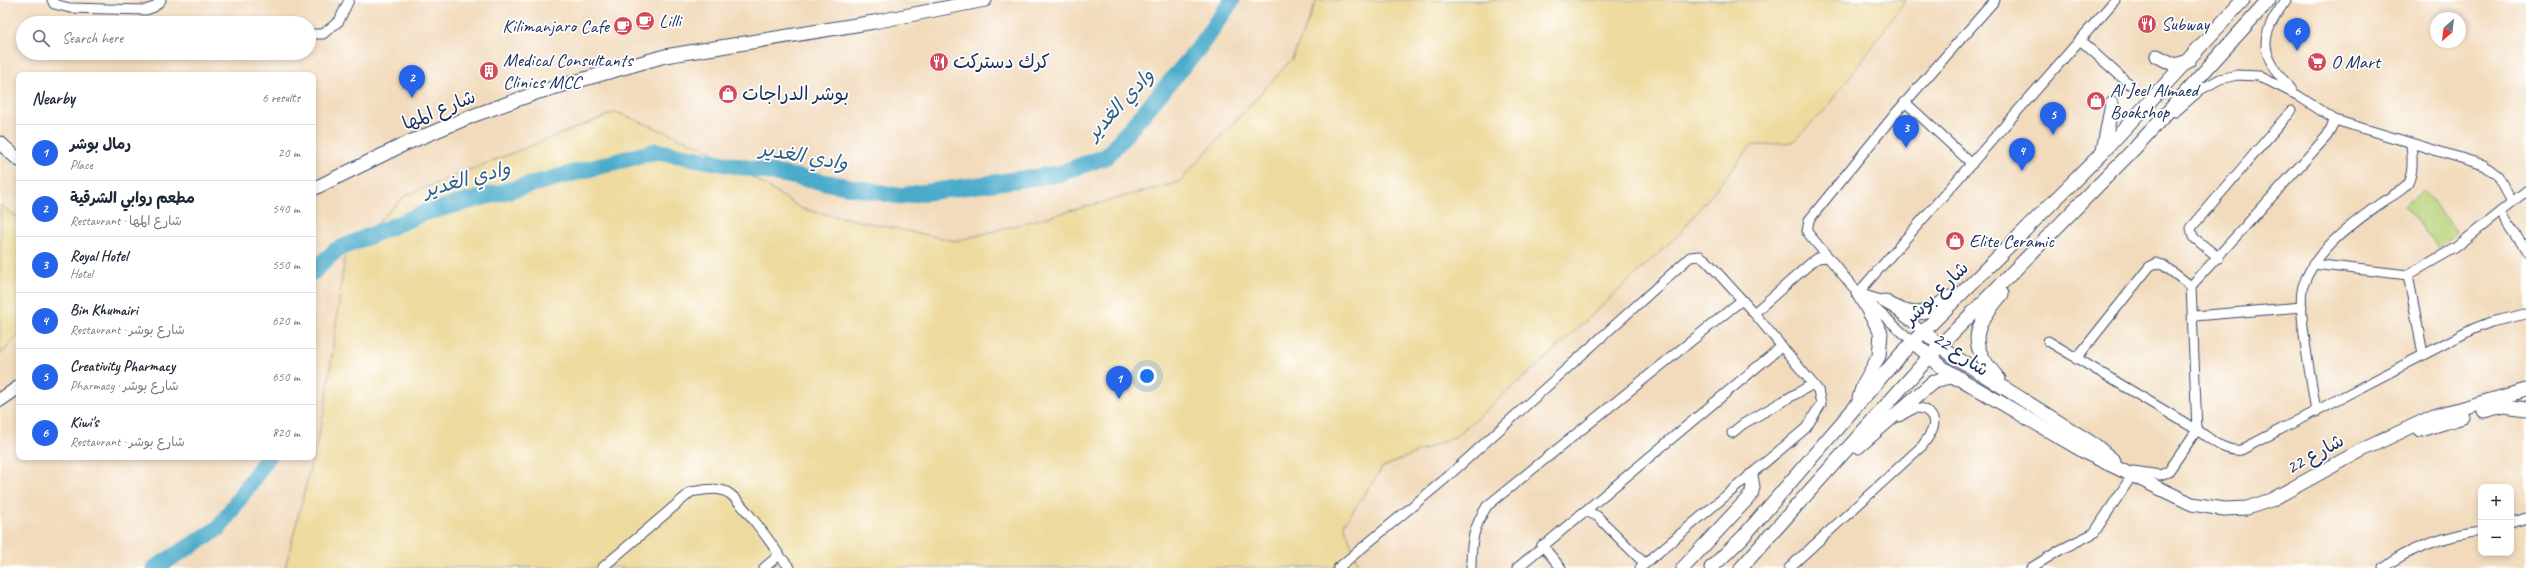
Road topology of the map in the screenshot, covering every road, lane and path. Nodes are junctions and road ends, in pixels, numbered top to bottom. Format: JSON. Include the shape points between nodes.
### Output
{"nodes":[{"id":1,"x":52,"y":0,"type":"edge"},
{"id":2,"x":161,"y":0,"type":"edge"},
{"id":3,"x":349,"y":0,"type":"edge"},
{"id":4,"x":985,"y":0,"type":"edge"},
{"id":5,"x":1995,"y":0,"type":"edge"},
{"id":6,"x":2116,"y":0,"type":"edge"},
{"id":7,"x":2243,"y":0,"type":"edge"},
{"id":8,"x":2269,"y":0,"type":"edge"},
{"id":9,"x":2286,"y":0,"type":"edge"},
{"id":10,"x":316,"y":34,"type":"edge"},
{"id":11,"x":2080,"y":40,"type":"junction"},
{"id":12,"x":2157,"y":56,"type":"dead end"},
{"id":13,"x":2189,"y":61,"type":"junction"},
{"id":14,"x":2129,"y":84,"type":"dead end"},
{"id":15,"x":2297,"y":95,"type":"junction"},
{"id":16,"x":1905,"y":102,"type":"junction"},
{"id":17,"x":2112,"y":104,"type":"dead end"},
{"id":18,"x":2291,"y":111,"type":"dead end"},
{"id":19,"x":2335,"y":120,"type":"junction"},
{"id":20,"x":0,"y":143,"type":"edge"},
{"id":21,"x":2411,"y":144,"type":"junction"},
{"id":22,"x":2135,"y":148,"type":"junction"},
{"id":23,"x":2103,"y":152,"type":"junction"},
{"id":24,"x":16,"y":157,"type":"edge"},
{"id":25,"x":1972,"y":164,"type":"junction"},
{"id":26,"x":316,"y":188,"type":"edge"},
{"id":27,"x":2526,"y":191,"type":"edge"},
{"id":28,"x":2512,"y":202,"type":"junction"},
{"id":29,"x":2501,"y":213,"type":"junction"},
{"id":30,"x":2052,"y":234,"type":"junction"},
{"id":31,"x":2526,"y":250,"type":"edge"},
{"id":32,"x":1828,"y":257,"type":"junction"},
{"id":33,"x":2219,"y":258,"type":"junction"},
{"id":34,"x":2313,"y":264,"type":"junction"},
{"id":35,"x":2408,"y":275,"type":"junction"},
{"id":36,"x":1978,"y":279,"type":"junction"},
{"id":37,"x":2191,"y":286,"type":"junction"},
{"id":38,"x":1858,"y":293,"type":"junction"},
{"id":39,"x":1742,"y":300,"type":"junction"},
{"id":40,"x":1884,"y":301,"type":"junction"},
{"id":41,"x":2302,"y":307,"type":"junction"},
{"id":42,"x":1754,"y":313,"type":"junction"},
{"id":43,"x":2526,"y":314,"type":"edge"},
{"id":44,"x":2194,"y":316,"type":"junction"},
{"id":45,"x":1924,"y":332,"type":"junction"},
{"id":46,"x":2048,"y":341,"type":"dead end"},
{"id":47,"x":1913,"y":342,"type":"junction"},
{"id":48,"x":1782,"y":346,"type":"junction"},
{"id":49,"x":1940,"y":346,"type":"junction"},
{"id":50,"x":2423,"y":354,"type":"junction"},
{"id":51,"x":1930,"y":356,"type":"junction"},
{"id":52,"x":2076,"y":359,"type":"junction"},
{"id":53,"x":1964,"y":381,"type":"junction"},
{"id":54,"x":1813,"y":384,"type":"junction"},
{"id":55,"x":2007,"y":388,"type":"junction"},
{"id":56,"x":16,"y":389,"type":"edge"},
{"id":57,"x":2526,"y":390,"type":"edge"},
{"id":58,"x":0,"y":400,"type":"edge"},
{"id":59,"x":1853,"y":407,"type":"junction"},
{"id":60,"x":2526,"y":409,"type":"edge"},
{"id":61,"x":2316,"y":412,"type":"junction"},
{"id":62,"x":1885,"y":424,"type":"junction"},
{"id":63,"x":2197,"y":430,"type":"junction"},
{"id":64,"x":1732,"y":433,"type":"dead end"},
{"id":65,"x":2360,"y":450,"type":"junction"},
{"id":66,"x":2128,"y":472,"type":"junction"},
{"id":67,"x":1751,"y":476,"type":"junction"},
{"id":68,"x":1820,"y":480,"type":"junction"},
{"id":69,"x":1576,"y":517,"type":"junction"},
{"id":70,"x":2526,"y":518,"type":"edge"},
{"id":71,"x":2514,"y":522,"type":"edge"},
{"id":72,"x":2478,"y":530,"type":"edge"},
{"id":73,"x":1542,"y":545,"type":"junction"},
{"id":74,"x":779,"y":555,"type":"junction"},
{"id":75,"x":1643,"y":566,"type":"edge"},
{"id":76,"x":602,"y":568,"type":"edge"},
{"id":77,"x":764,"y":568,"type":"edge"},
{"id":78,"x":790,"y":568,"type":"edge"},
{"id":79,"x":1338,"y":568,"type":"edge"},
{"id":80,"x":1471,"y":568,"type":"edge"},
{"id":81,"x":1517,"y":568,"type":"edge"},
{"id":82,"x":1561,"y":568,"type":"edge"},
{"id":83,"x":1683,"y":568,"type":"edge"},
{"id":84,"x":1711,"y":568,"type":"edge"},
{"id":85,"x":1741,"y":568,"type":"edge"},
{"id":86,"x":1789,"y":568,"type":"edge"},
{"id":87,"x":2031,"y":568,"type":"edge"},
{"id":88,"x":2383,"y":568,"type":"edge"}],
"edges":[{"from":1,"to":2,"type":"street","via":[[59,7],[146,10]]},
{"from":3,"to":10,"type":"street","via":[[339,21],[323,34]]},
{"from":4,"to":26,"type":"main road","name":"شارع المها","via":[[874,22],[657,58],[538,92],[472,116],[405,144]]},
{"from":5,"to":16,"type":"street"},
{"from":6,"to":11,"type":"street"},
{"from":7,"to":13,"type":"main road","name":"شارع بوشر"},
{"from":8,"to":22,"type":"main road","name":"شارع بوشر"},
{"from":9,"to":15,"type":"street","via":[[2271,20],[2266,55],[2273,68]]},
{"from":11,"to":14,"type":"street"},
{"from":11,"to":25,"type":"street"},
{"from":12,"to":13,"type":"main road","via":[[2175,65]]},
{"from":13,"to":23,"type":"main road","name":"شارع بوشر"},
{"from":15,"to":19,"type":"street"},
{"from":15,"to":22,"type":"street","via":[[2259,76],[2237,75],[2220,79],[2200,90]]},
{"from":16,"to":25,"type":"street"},
{"from":16,"to":32,"type":"street","via":[[1809,220],[1807,232]]},
{"from":17,"to":23,"type":"main road"},
{"from":18,"to":33,"type":"street","via":[[2191,228],[2193,237]]},
{"from":19,"to":21,"type":"street"},
{"from":19,"to":33,"type":"street","via":[[2327,136]]},
{"from":20,"to":24,"type":"main road"},
{"from":21,"to":28,"type":"street","via":[[2484,165],[2498,176]]},
{"from":21,"to":34,"type":"street","via":[[2412,167],[2407,184],[2355,223]]},
{"from":22,"to":30,"type":"main road","name":"شارع بوشر"},
{"from":23,"to":36,"type":"main road","name":"شارع بوشر"},
{"from":25,"to":38,"type":"street"},
{"from":27,"to":28,"type":"street"},
{"from":28,"to":29,"type":"street"},
{"from":29,"to":31,"type":"street"},
{"from":29,"to":35,"type":"street","via":[[2455,248]]},
{"from":30,"to":49,"type":"main road","name":"شارع بوشر"},
{"from":30,"to":55,"type":"main road","via":[[1980,322],[1976,337],[1981,355]]},
{"from":32,"to":38,"type":"street"},
{"from":32,"to":42,"type":"street","via":[[1818,258],[1812,262]]},
{"from":33,"to":37,"type":"street"},
{"from":34,"to":35,"type":"street"},
{"from":34,"to":41,"type":"street","via":[[2302,287]]},
{"from":35,"to":50,"type":"street"},
{"from":36,"to":40,"type":"main road","via":[[1964,283],[1934,308],[1925,312],[1914,314],[1900,311]]},
{"from":36,"to":45,"type":"main road","name":"شارع بوشر"},
{"from":37,"to":44,"type":"street"},
{"from":37,"to":52,"type":"street","via":[[2163,265],[2156,263]]},
{"from":38,"to":40,"type":"street","name":"شارع 22"},
{"from":38,"to":47,"type":"street","name":"شارع 22"},
{"from":38,"to":59,"type":"main road","via":[[1877,323],[1881,333],[1881,344],[1879,356]]},
{"from":39,"to":42,"type":"street"},
{"from":39,"to":79,"type":"street","via":[[1706,260],[1700,256],[1690,257],[1445,479]]},
{"from":39,"to":80,"type":"street","via":[[1487,506],[1476,523],[1471,544]]},
{"from":40,"to":45,"type":"street","name":"شارع 22"},
{"from":41,"to":44,"type":"street"},
{"from":41,"to":61,"type":"street"},
{"from":42,"to":48,"type":"street"},
{"from":43,"to":50,"type":"street","via":[[2473,329]]},
{"from":44,"to":63,"type":"street"},
{"from":45,"to":47,"type":"main road","name":"شارع بوشر"},
{"from":45,"to":49,"type":"main road","name":"شارع 22"},
{"from":46,"to":52,"type":"street"},
{"from":47,"to":51,"type":"main road","name":"شارع 22"},
{"from":47,"to":59,"type":"main road","name":"شارع بوشر"},
{"from":48,"to":54,"type":"street"},
{"from":48,"to":69,"type":"street"},
{"from":49,"to":51,"type":"main road","name":"شارع بوشر"},
{"from":49,"to":55,"type":"main road","name":"شارع 22"},
{"from":50,"to":61,"type":"street"},
{"from":51,"to":53,"type":"main road","name":"شارع 22"},
{"from":51,"to":68,"type":"main road","name":"شارع بوشر"},
{"from":52,"to":63,"type":"street"},
{"from":53,"to":62,"type":"main road","via":[[1950,377],[1940,378]]},
{"from":53,"to":66,"type":"main road","name":"شارع 22","via":[[2088,454]]},
{"from":54,"to":64,"type":"street","via":[[1754,417]]},
{"from":54,"to":67,"type":"street","via":[[1818,390],[1821,404],[1812,420]]},
{"from":55,"to":66,"type":"main road","name":"شارع 22","via":[[2095,445]]},
{"from":56,"to":58,"type":"main road"},
{"from":57,"to":65,"type":"main road","name":"شارع 22","via":[[2434,416]]},
{"from":59,"to":84,"type":"main road","name":"شارع بوشر","via":[[1743,537]]},
{"from":60,"to":65,"type":"main road","via":[[2511,406],[2495,407]]},
{"from":61,"to":63,"type":"street","via":[[2236,450],[2224,448]]},
{"from":62,"to":68,"type":"main road"},
{"from":62,"to":86,"type":"street","via":[[1916,408],[1926,410],[1934,417],[1935,424],[1922,446]]},
{"from":63,"to":66,"type":"street","via":[[2168,472],[2160,475]]},
{"from":65,"to":66,"type":"main road","name":"شارع 22","via":[[2271,500],[2247,508],[2224,509],[2192,504]]},
{"from":66,"to":87,"type":"street","via":[[2094,533]]},
{"from":67,"to":75,"type":"street"},
{"from":67,"to":83,"type":"main road","via":[[1751,495]]},
{"from":68,"to":85,"type":"main road","name":"شارع بوشر"},
{"from":69,"to":73,"type":"street"},
{"from":69,"to":75,"type":"street","via":[[1586,511],[1597,516]]},
{"from":70,"to":71,"type":"street"},
{"from":72,"to":88,"type":"street","via":[[2429,543]]},
{"from":73,"to":81,"type":"street"},
{"from":73,"to":82,"type":"street"},
{"from":74,"to":76,"type":"street","via":[[730,494],[710,489],[691,492]]},
{"from":74,"to":77,"type":"street"},
{"from":74,"to":78,"type":"street"}]}
